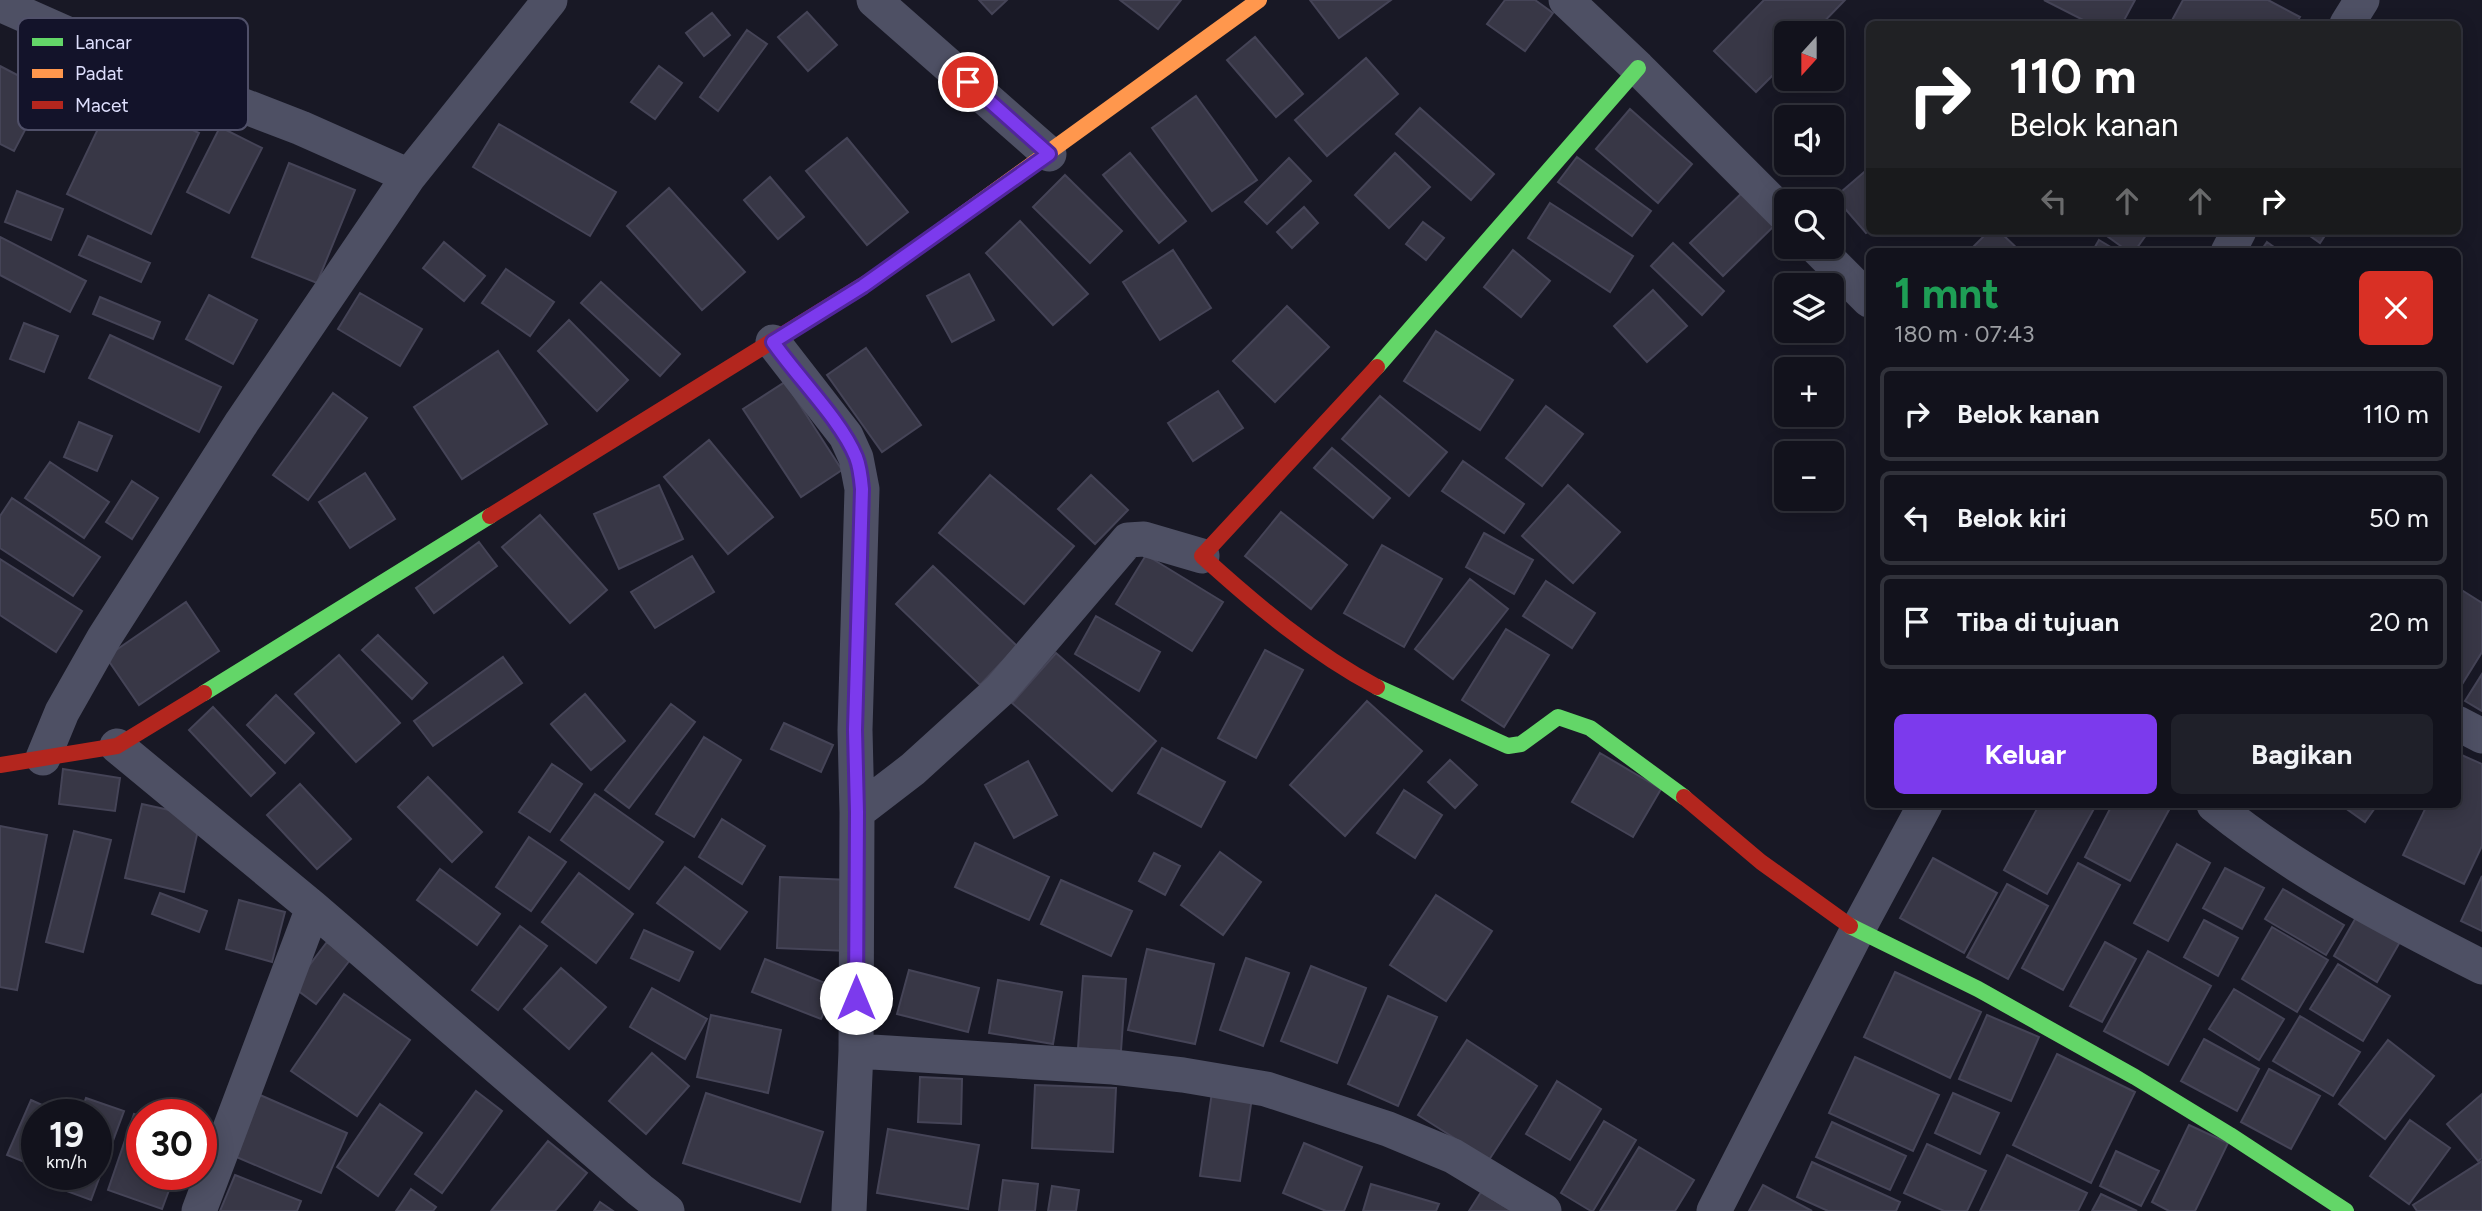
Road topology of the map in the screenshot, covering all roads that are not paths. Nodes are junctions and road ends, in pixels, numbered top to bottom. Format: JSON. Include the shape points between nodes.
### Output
{"nodes":[{"id":1,"x":550,"y":0,"type":"edge"},
{"id":2,"x":874,"y":0,"type":"edge"},
{"id":3,"x":1259,"y":0,"type":"edge"},
{"id":4,"x":1566,"y":0,"type":"edge"},
{"id":5,"x":2362,"y":0,"type":"edge"},
{"id":6,"x":0,"y":4,"type":"edge"},
{"id":7,"x":32,"y":18,"type":"edge"},
{"id":8,"x":2349,"y":21,"type":"edge"},
{"id":9,"x":1638,"y":68,"type":"junction"},
{"id":10,"x":248,"y":108,"type":"edge"},
{"id":11,"x":1049,"y":154,"type":"junction"},
{"id":12,"x":409,"y":176,"type":"junction"},
{"id":13,"x":1774,"y":204,"type":"edge"},
{"id":14,"x":1828,"y":259,"type":"edge"},
{"id":15,"x":1866,"y":297,"type":"edge"},
{"id":16,"x":773,"y":342,"type":"junction"},
{"id":17,"x":1202,"y":556,"type":"junction"},
{"id":18,"x":2461,"y":725,"type":"edge"},
{"id":19,"x":2482,"y":736,"type":"edge"},
{"id":20,"x":117,"y":746,"type":"junction"},
{"id":21,"x":43,"y":758,"type":"junction"},
{"id":22,"x":0,"y":765,"type":"edge"},
{"id":23,"x":1923,"y":808,"type":"edge"},
{"id":24,"x":2224,"y":808,"type":"edge"},
{"id":25,"x":857,"y":812,"type":"junction"},
{"id":26,"x":313,"y":908,"type":"junction"},
{"id":27,"x":1857,"y":931,"type":"junction"},
{"id":28,"x":2482,"y":967,"type":"edge"},
{"id":29,"x":856,"y":1051,"type":"junction"},
{"id":30,"x":199,"y":1211,"type":"edge"},
{"id":31,"x":667,"y":1211,"type":"edge"},
{"id":32,"x":849,"y":1211,"type":"edge"},
{"id":33,"x":1544,"y":1211,"type":"edge"},
{"id":34,"x":1714,"y":1211,"type":"edge"},
{"id":35,"x":2346,"y":1211,"type":"edge"}],
"edges":[{"from":1,"to":12,"type":"street"},
{"from":2,"to":11,"type":"street"},
{"from":3,"to":11,"type":"street"},
{"from":4,"to":9,"type":"street"},
{"from":5,"to":8,"type":"street"},
{"from":6,"to":7,"type":"street"},
{"from":9,"to":13,"type":"street"},
{"from":9,"to":17,"type":"street","via":[[1373,372]]},
{"from":10,"to":12,"type":"street"},
{"from":11,"to":16,"type":"street","via":[[863,286]]},
{"from":12,"to":21,"type":"street","via":[[242,422],[104,638],[62,712]]},
{"from":14,"to":15,"type":"street"},
{"from":16,"to":20,"type":"street"},
{"from":16,"to":25,"type":"street","via":[[846,436],[860,471]]},
{"from":17,"to":25,"type":"street","via":[[1144,539],[1128,540],[1000,690],[913,769]]},
{"from":17,"to":27,"type":"street","via":[[1293,633],[1351,672],[1412,704],[1508,746],[1521,744],[1558,718],[1590,728]]},
{"from":18,"to":19,"type":"street"},
{"from":20,"to":21,"type":"street"},
{"from":20,"to":26,"type":"street"},
{"from":21,"to":22,"type":"street"},
{"from":23,"to":27,"type":"street"},
{"from":24,"to":28,"type":"street","via":[[2249,834],[2381,916]]},
{"from":25,"to":29,"type":"street"},
{"from":26,"to":30,"type":"street"},
{"from":26,"to":31,"type":"street"},
{"from":27,"to":34,"type":"street"},
{"from":27,"to":35,"type":"street","via":[[1978,989],[2135,1077]]},
{"from":29,"to":32,"type":"street"},
{"from":29,"to":33,"type":"street","via":[[1113,1067],[1266,1089],[1453,1156]]}]}
